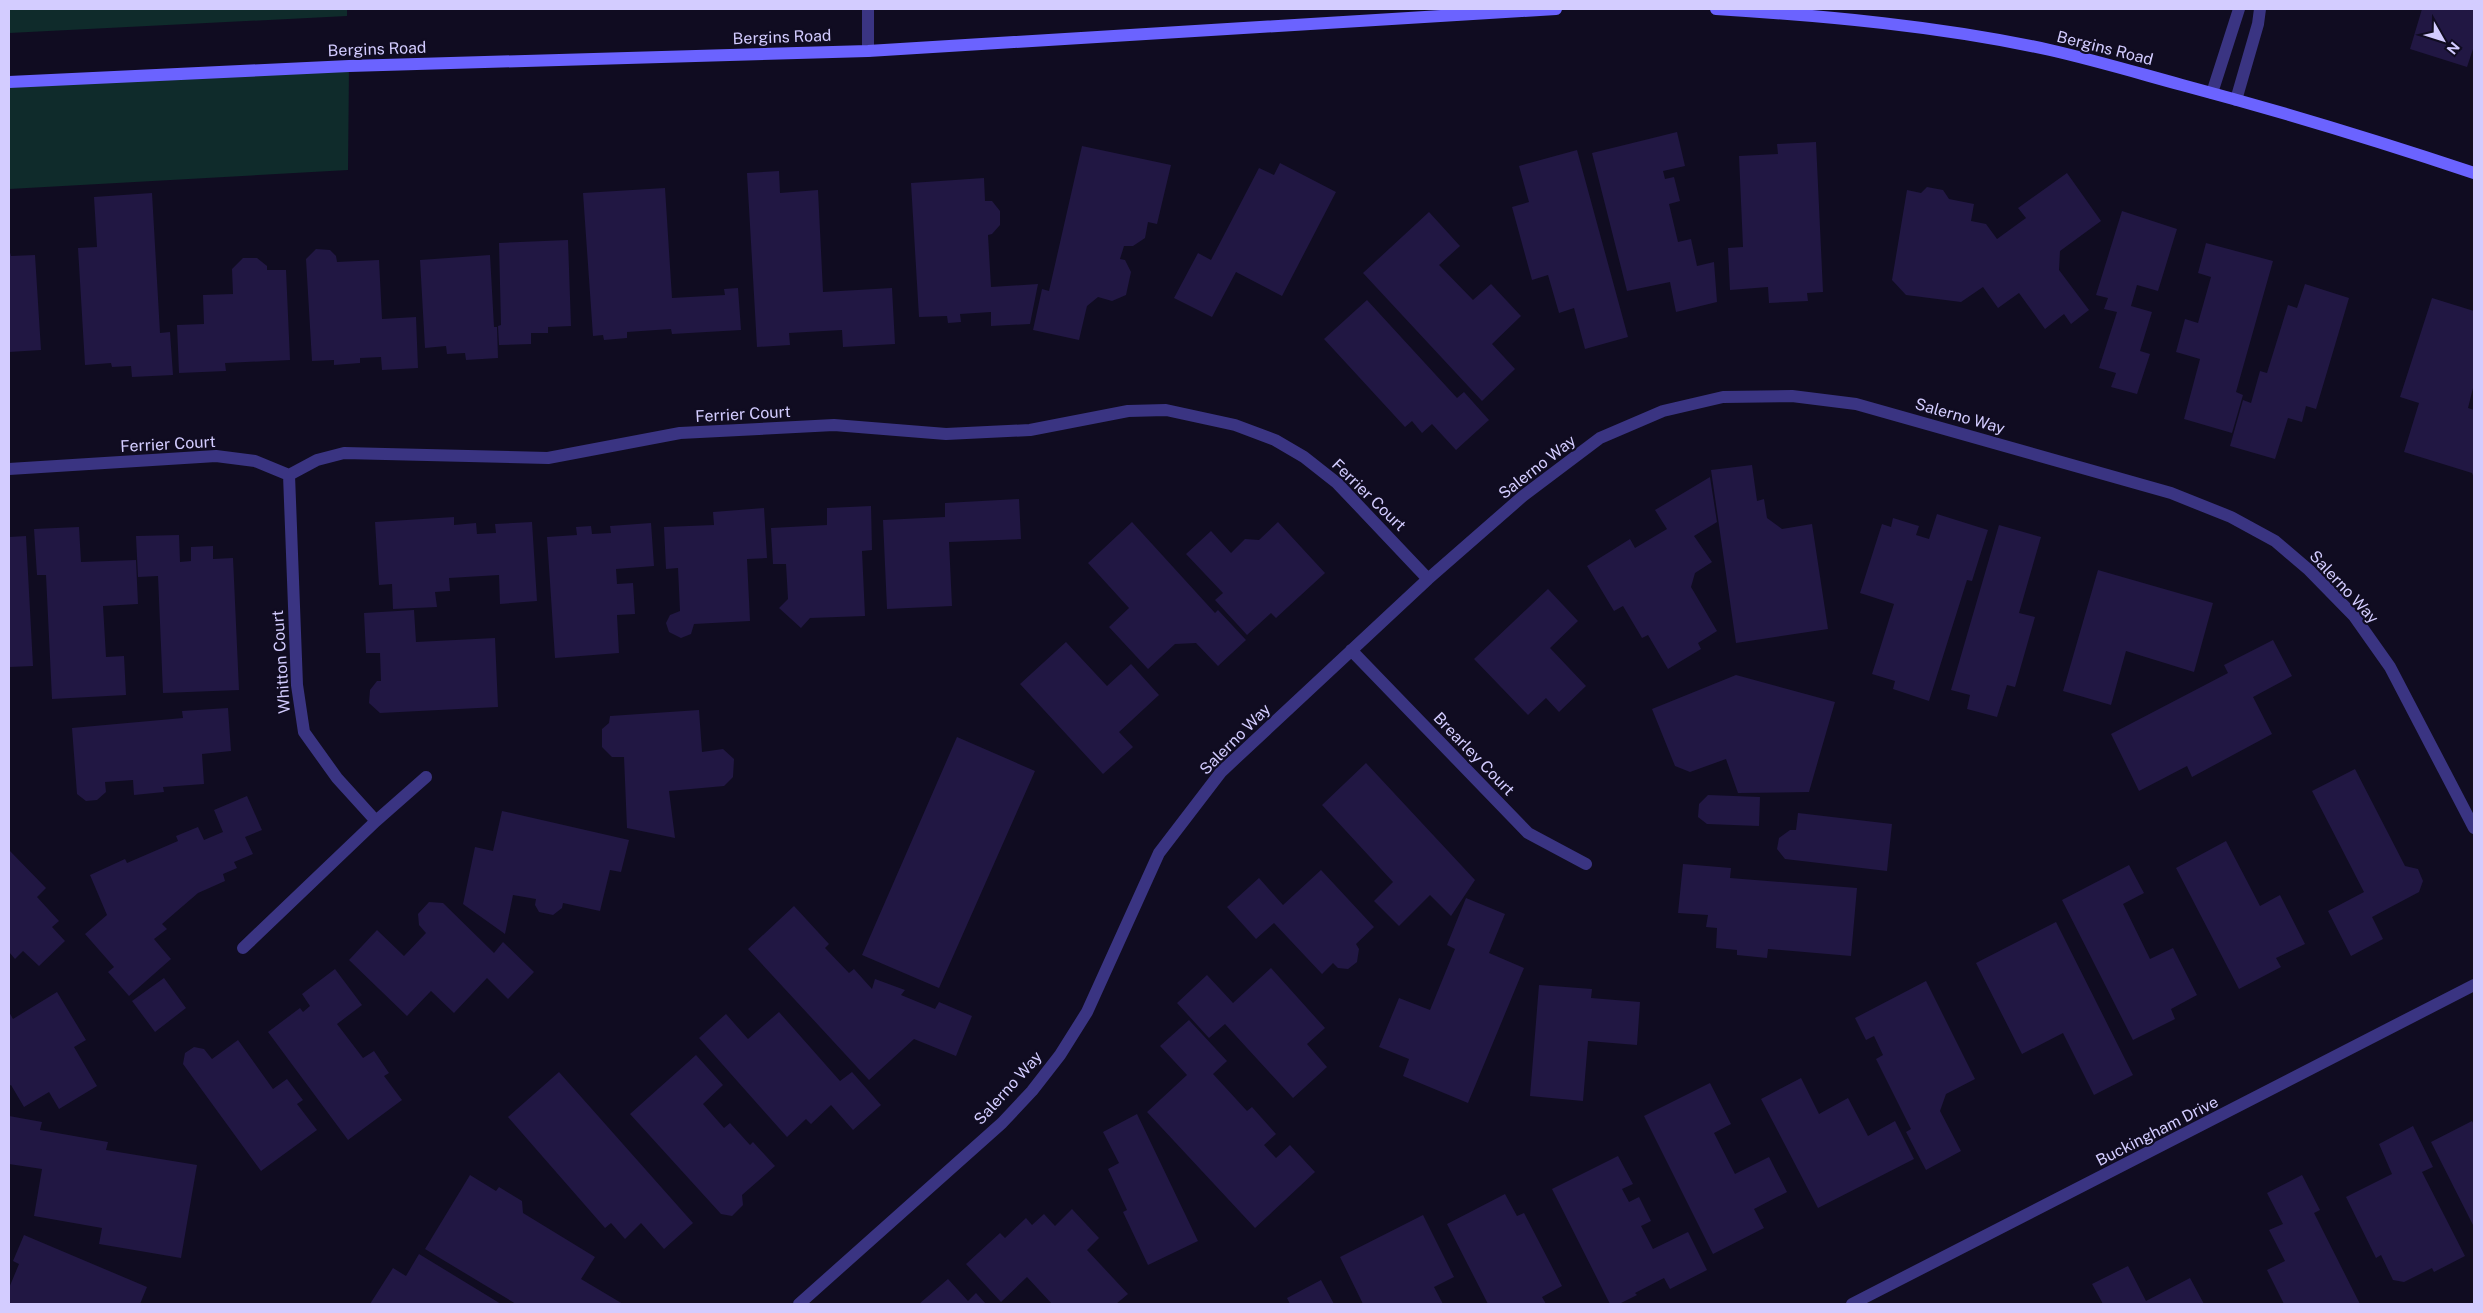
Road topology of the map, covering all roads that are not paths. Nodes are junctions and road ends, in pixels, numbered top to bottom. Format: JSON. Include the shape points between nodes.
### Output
{"nodes":[{"id":1,"x":868,"y":9,"type":"edge"},
{"id":2,"x":1556,"y":9,"type":"edge"},
{"id":3,"x":1716,"y":9,"type":"edge"},
{"id":4,"x":2239,"y":9,"type":"edge"},
{"id":5,"x":2260,"y":9,"type":"edge"},
{"id":6,"x":868,"y":51,"type":"junction"},
{"id":7,"x":9,"y":82,"type":"edge"},
{"id":8,"x":2212,"y":93,"type":"junction"},
{"id":9,"x":2236,"y":100,"type":"junction"},
{"id":10,"x":2474,"y":173,"type":"edge"},
{"id":11,"x":9,"y":469,"type":"edge"},
{"id":12,"x":288,"y":475,"type":"junction"},
{"id":13,"x":1428,"y":579,"type":"junction"},
{"id":14,"x":1351,"y":650,"type":"junction"},
{"id":15,"x":426,"y":777,"type":"dead end"},
{"id":16,"x":376,"y":821,"type":"junction"},
{"id":17,"x":2474,"y":828,"type":"edge"},
{"id":18,"x":1586,"y":864,"type":"dead end"},
{"id":19,"x":243,"y":948,"type":"dead end"},
{"id":20,"x":2474,"y":985,"type":"edge"},
{"id":21,"x":799,"y":1304,"type":"edge"},
{"id":22,"x":1852,"y":1304,"type":"edge"}],
"edges":[{"from":1,"to":6,"type":"street"},
{"from":2,"to":6,"type":"main road","name":"Bergins Road"},
{"from":3,"to":8,"type":"main road","name":"Bergins Road","via":[[1910,26],[2049,50]]},
{"from":4,"to":8,"type":"street"},
{"from":5,"to":9,"type":"street"},
{"from":6,"to":7,"type":"main road","name":"Bergins Road","via":[[349,66]]},
{"from":8,"to":9,"type":"main road","name":"Bergins Road"},
{"from":9,"to":10,"type":"main road","name":"Bergins Road"},
{"from":11,"to":12,"type":"street","name":"Ferrier Court","via":[[216,456],[255,461]]},
{"from":12,"to":13,"type":"street","name":"Ferrier Court","via":[[317,460],[344,453],[548,458],[680,434],[834,425],[946,434],[1030,430],[1128,411],[1166,410],[1235,425],[1275,440],[1304,457],[1338,483]]},
{"from":12,"to":16,"type":"street","name":"Whitton Court","via":[[297,685],[304,732],[337,778]]},
{"from":13,"to":14,"type":"street","name":"Salerno Way"},
{"from":13,"to":17,"type":"street","name":"Salerno Way","via":[[1523,496],[1600,438],[1663,411],[1723,397],[1792,396],[1856,404],[2171,493],[2232,517],[2275,541],[2354,616],[2390,667]]},
{"from":14,"to":18,"type":"street","name":"Brearley Court","via":[[1528,833]]},
{"from":14,"to":21,"type":"street","name":"Salerno Way","via":[[1221,772],[1184,818],[1159,853],[1087,1012],[1032,1091],[1002,1123]]},
{"from":15,"to":16,"type":"street"},
{"from":16,"to":19,"type":"street"},
{"from":20,"to":22,"type":"street","name":"Buckingham Drive"}]}
